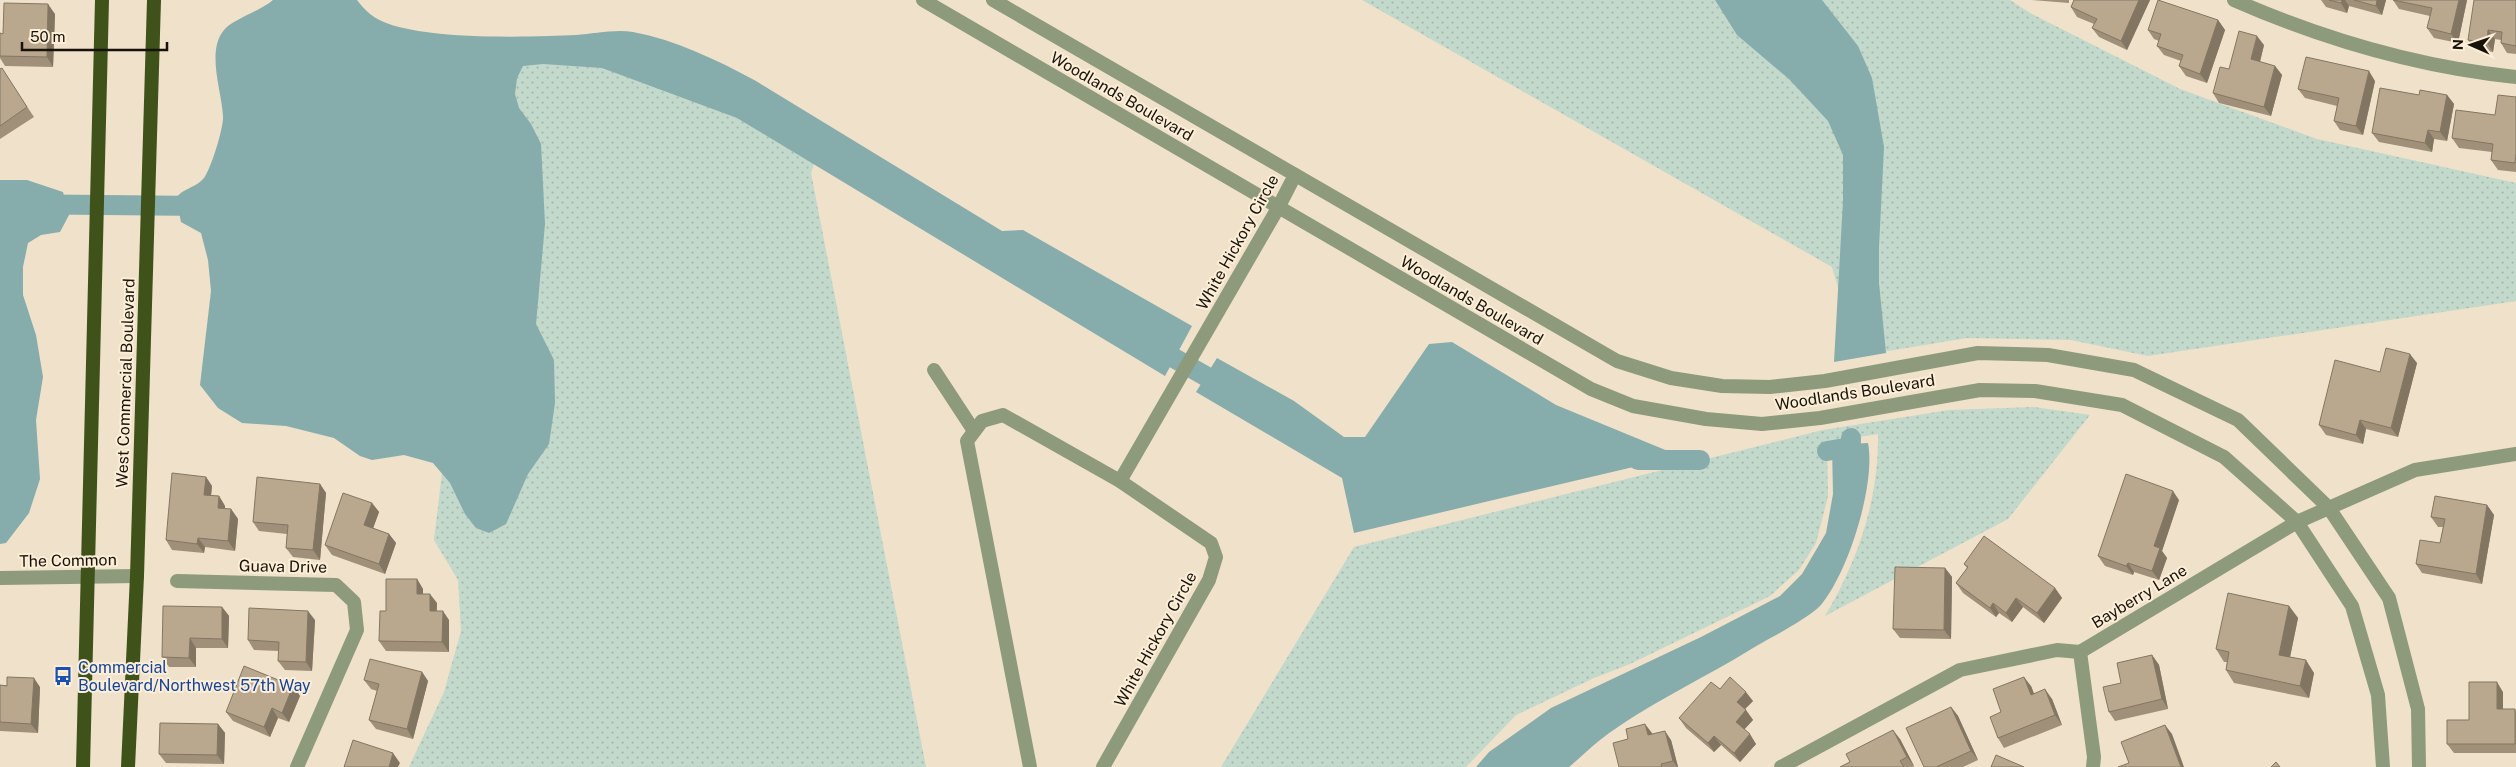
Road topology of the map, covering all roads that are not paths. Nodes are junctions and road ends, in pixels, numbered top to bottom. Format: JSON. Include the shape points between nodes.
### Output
{"nodes":[{"id":1,"x":102,"y":0,"type":"edge"},
{"id":2,"x":154,"y":0,"type":"edge"},
{"id":3,"x":923,"y":0,"type":"edge"},
{"id":4,"x":993,"y":0,"type":"edge"},
{"id":5,"x":2234,"y":0,"type":"edge"},
{"id":6,"x":2516,"y":77,"type":"edge"},
{"id":7,"x":1295,"y":175,"type":"junction"},
{"id":8,"x":1278,"y":208,"type":"junction"},
{"id":9,"x":934,"y":370,"type":"dead end"},
{"id":10,"x":974,"y":431,"type":"junction"},
{"id":11,"x":2516,"y":454,"type":"edge"},
{"id":12,"x":1120,"y":481,"type":"junction"},
{"id":13,"x":2329,"y":508,"type":"junction"},
{"id":14,"x":2297,"y":522,"type":"junction"},
{"id":15,"x":88,"y":576,"type":"junction"},
{"id":16,"x":137,"y":576,"type":"junction"},
{"id":17,"x":0,"y":578,"type":"edge"},
{"id":18,"x":177,"y":581,"type":"dead end"},
{"id":19,"x":2080,"y":652,"type":"junction"},
{"id":20,"x":83,"y":767,"type":"edge"},
{"id":21,"x":128,"y":767,"type":"edge"},
{"id":22,"x":297,"y":767,"type":"edge"},
{"id":23,"x":1030,"y":767,"type":"edge"},
{"id":24,"x":1103,"y":767,"type":"edge"},
{"id":25,"x":1781,"y":767,"type":"edge"},
{"id":26,"x":2093,"y":767,"type":"edge"},
{"id":27,"x":2383,"y":767,"type":"edge"},
{"id":28,"x":2419,"y":767,"type":"edge"}],
"edges":[{"from":1,"to":15,"type":"highway","name":"West Commercial Boulevard"},
{"from":2,"to":16,"type":"highway","name":"West Commercial Boulevard"},
{"from":3,"to":8,"type":"street","name":"Woodlands Boulevard"},
{"from":4,"to":7,"type":"street","name":"Woodlands Boulevard"},
{"from":5,"to":6,"type":"street","via":[[2373,50],[2477,73]]},
{"from":7,"to":8,"type":"street","name":"White Hickory Circle"},
{"from":7,"to":13,"type":"street","name":"Woodlands Boulevard","via":[[1617,362],[1671,378],[1722,386],[1770,387],[1824,381],[1978,353],[2048,355],[2134,370],[2238,420]]},
{"from":8,"to":12,"type":"street","name":"White Hickory Circle"},
{"from":8,"to":14,"type":"street","name":"Woodlands Boulevard","via":[[1591,389],[1633,406],[1706,419],[1762,424],[1820,418],[1980,390],[2035,391],[2122,405],[2224,457]]},
{"from":9,"to":10,"type":"street"},
{"from":10,"to":12,"type":"street","name":"White Hickory Circle","via":[[982,421],[1002,415]]},
{"from":10,"to":23,"type":"street","via":[[966,441]]},
{"from":11,"to":13,"type":"street","name":"Bayberry Lane","via":[[2415,470]]},
{"from":12,"to":24,"type":"street","name":"White Hickory Circle","via":[[1211,543],[1216,557],[1209,580]]},
{"from":13,"to":14,"type":"street","name":"Bayberry Lane"},
{"from":13,"to":28,"type":"street","name":"Woodlands Boulevard","via":[[2389,598],[2418,709]]},
{"from":14,"to":19,"type":"street","name":"Bayberry Lane"},
{"from":14,"to":27,"type":"street","name":"Woodlands Boulevard","via":[[2352,606],[2378,695]]},
{"from":15,"to":16,"type":"street","name":"The Common"},
{"from":15,"to":17,"type":"street","name":"The Common"},
{"from":15,"to":20,"type":"highway","name":"West Commercial Boulevard"},
{"from":16,"to":21,"type":"highway","name":"West Commercial Boulevard"},
{"from":18,"to":22,"type":"street","name":"Guava Drive","via":[[336,585],[354,602],[357,630]]},
{"from":19,"to":25,"type":"street","via":[[2057,650],[1960,670]]},
{"from":19,"to":26,"type":"street"}]}
